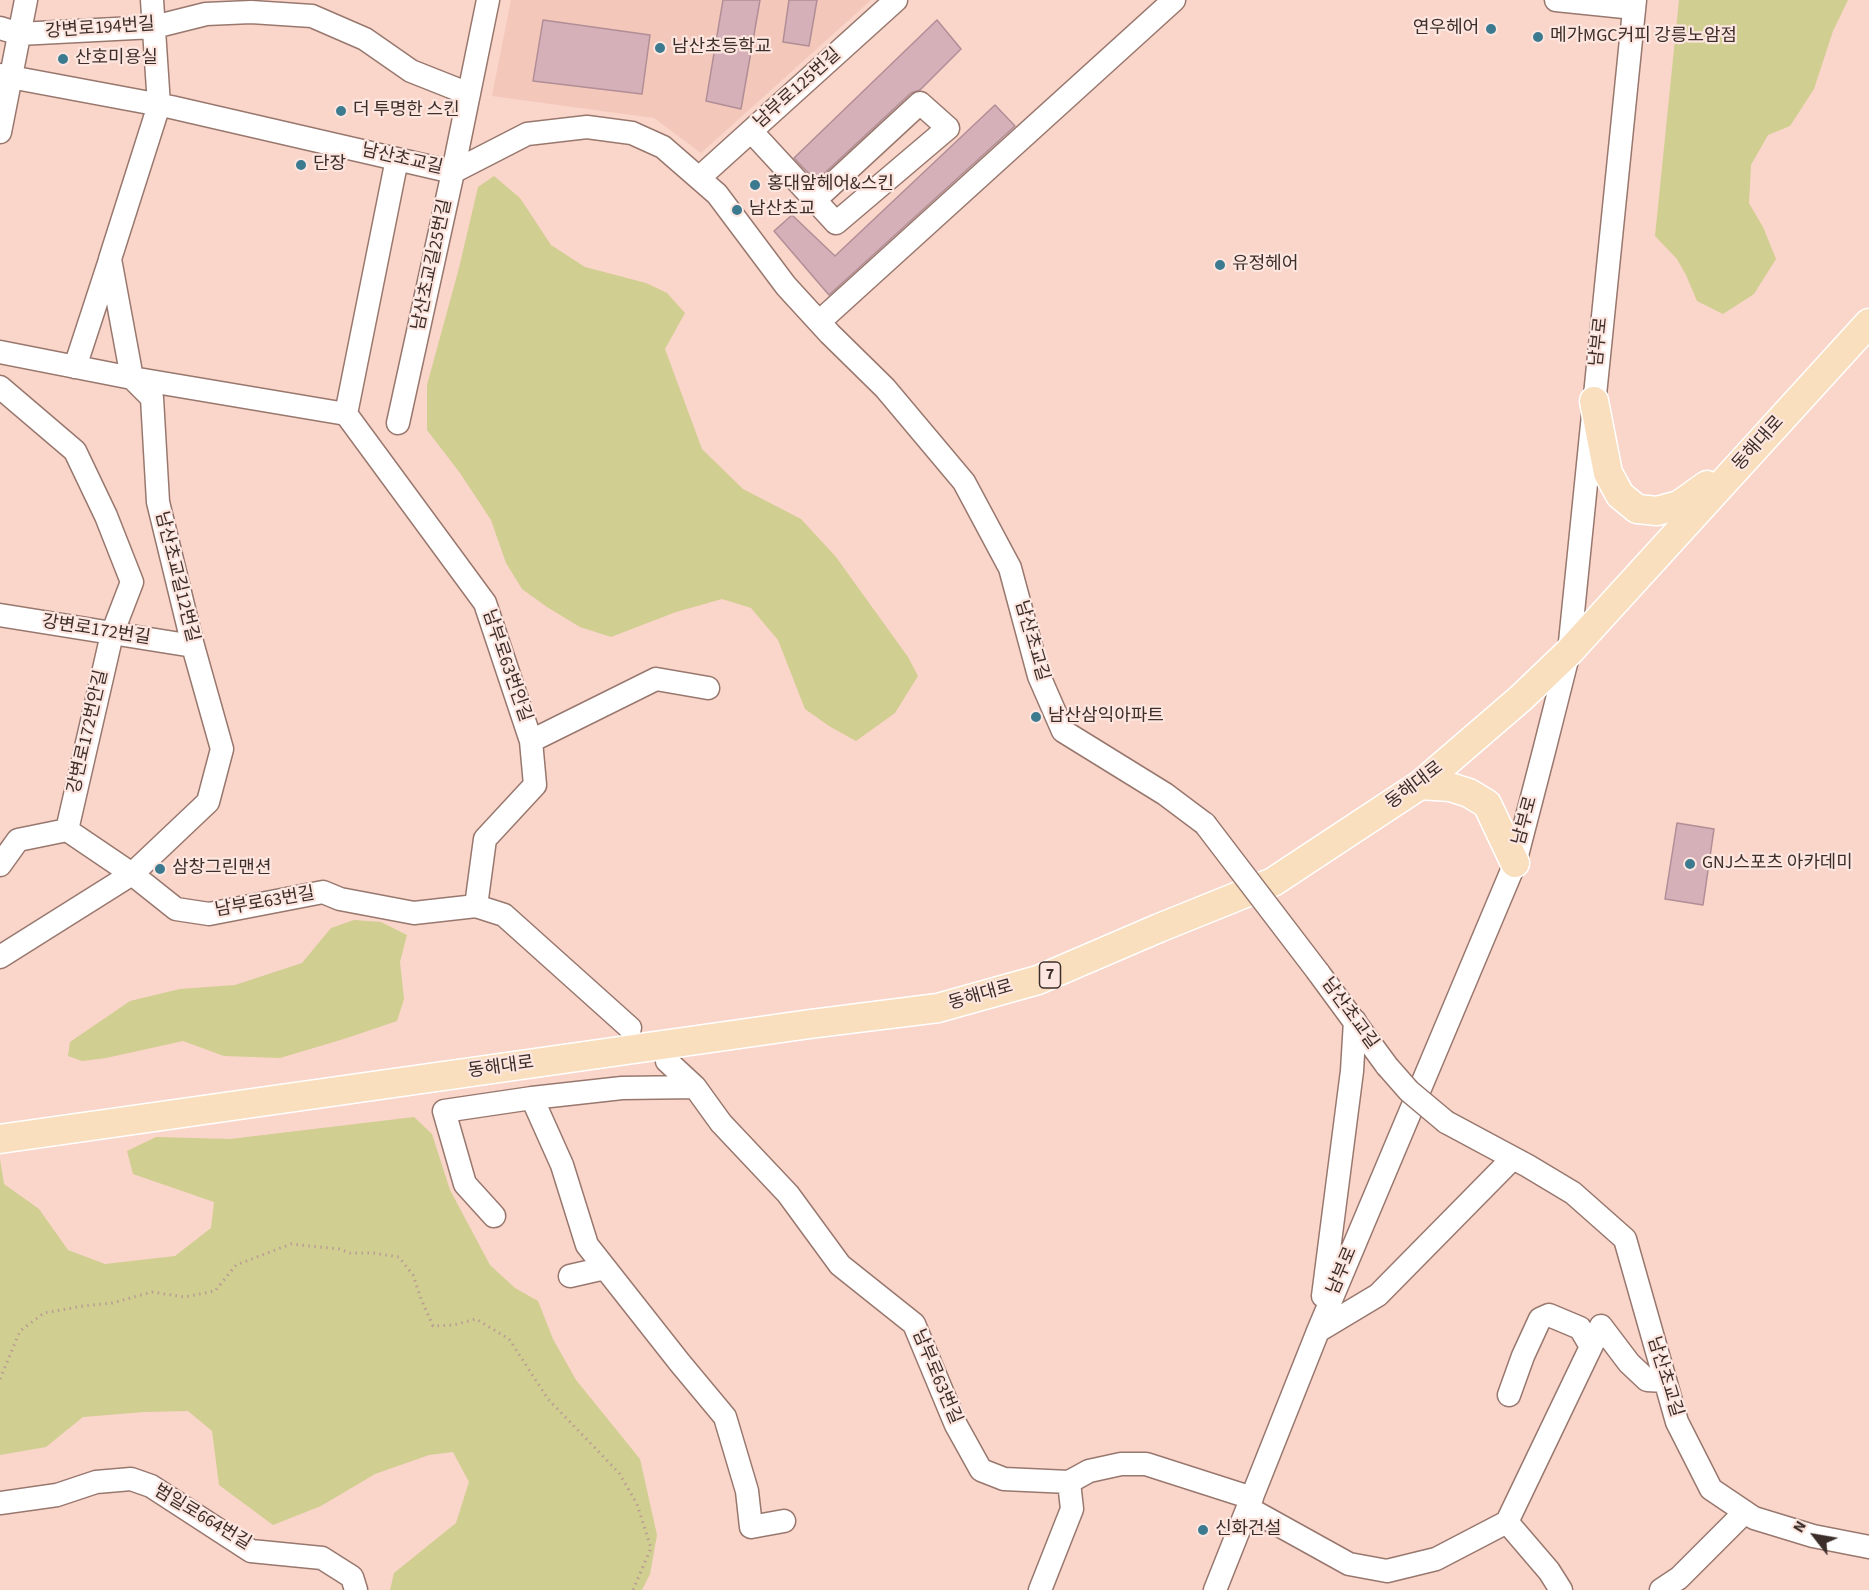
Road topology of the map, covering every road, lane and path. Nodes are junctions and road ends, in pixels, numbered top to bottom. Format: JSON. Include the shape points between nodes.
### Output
{"nodes":[{"id":1,"x":26,"y":0,"type":"edge"},
{"id":2,"x":152,"y":0,"type":"edge"},
{"id":3,"x":488,"y":0,"type":"edge"},
{"id":4,"x":896,"y":0,"type":"edge"},
{"id":5,"x":1174,"y":0,"type":"edge"},
{"id":6,"x":1556,"y":0,"type":"edge"},
{"id":7,"x":1634,"y":4,"type":"edge"},
{"id":8,"x":206,"y":7,"type":"edge"},
{"id":9,"x":154,"y":27,"type":"junction"},
{"id":10,"x":9,"y":31,"type":"edge"},
{"id":11,"x":5,"y":76,"type":"edge"},
{"id":12,"x":469,"y":94,"type":"junction"},
{"id":13,"x":159,"y":105,"type":"junction"},
{"id":14,"x":751,"y":131,"type":"junction"},
{"id":15,"x":0,"y":132,"type":"edge"},
{"id":16,"x":397,"y":159,"type":"junction"},
{"id":17,"x":453,"y":172,"type":"junction"},
{"id":18,"x":699,"y":178,"type":"junction"},
{"id":19,"x":815,"y":200,"type":"junction"},
{"id":20,"x":110,"y":259,"type":"junction"},
{"id":21,"x":819,"y":322,"type":"junction"},
{"id":22,"x":1869,"y":323,"type":"edge"},
{"id":23,"x":0,"y":352,"type":"edge"},
{"id":24,"x":75,"y":367,"type":"junction"},
{"id":25,"x":0,"y":368,"type":"edge"},
{"id":26,"x":132,"y":378,"type":"junction"},
{"id":27,"x":0,"y":387,"type":"edge"},
{"id":28,"x":1594,"y":401,"type":"junction"},
{"id":29,"x":346,"y":414,"type":"junction"},
{"id":30,"x":398,"y":423,"type":"dead end"},
{"id":31,"x":1752,"y":452,"type":"junction"},
{"id":32,"x":0,"y":615,"type":"edge"},
{"id":33,"x":112,"y":634,"type":"junction"},
{"id":34,"x":193,"y":646,"type":"junction"},
{"id":35,"x":1569,"y":652,"type":"junction"},
{"id":36,"x":708,"y":688,"type":"dead end"},
{"id":37,"x":531,"y":741,"type":"junction"},
{"id":38,"x":1420,"y":785,"type":"junction"},
{"id":39,"x":67,"y":830,"type":"junction"},
{"id":40,"x":1515,"y":863,"type":"junction"},
{"id":41,"x":0,"y":865,"type":"edge"},
{"id":42,"x":132,"y":874,"type":"junction"},
{"id":43,"x":476,"y":906,"type":"junction"},
{"id":44,"x":0,"y":957,"type":"edge"},
{"id":45,"x":1354,"y":1021,"type":"junction"},
{"id":46,"x":630,"y":1028,"type":"dead end"},
{"id":47,"x":666,"y":1061,"type":"dead end"},
{"id":48,"x":695,"y":1087,"type":"junction"},
{"id":49,"x":532,"y":1098,"type":"junction"},
{"id":50,"x":0,"y":1139,"type":"edge"},
{"id":51,"x":1513,"y":1158,"type":"junction"},
{"id":52,"x":494,"y":1216,"type":"dead end"},
{"id":53,"x":605,"y":1268,"type":"junction"},
{"id":54,"x":570,"y":1276,"type":"dead end"},
{"id":55,"x":1318,"y":1331,"type":"junction"},
{"id":56,"x":1590,"y":1345,"type":"junction"},
{"id":57,"x":0,"y":1379,"type":"edge"},
{"id":58,"x":1665,"y":1381,"type":"junction"},
{"id":59,"x":1509,"y":1395,"type":"dead end"},
{"id":60,"x":1069,"y":1482,"type":"junction"},
{"id":61,"x":0,"y":1503,"type":"edge"},
{"id":62,"x":1250,"y":1503,"type":"junction"},
{"id":63,"x":1745,"y":1512,"type":"junction"},
{"id":64,"x":784,"y":1521,"type":"dead end"},
{"id":65,"x":1507,"y":1522,"type":"junction"},
{"id":66,"x":1869,"y":1546,"type":"edge"},
{"id":67,"x":356,"y":1590,"type":"edge"},
{"id":68,"x":633,"y":1590,"type":"edge"},
{"id":69,"x":1040,"y":1590,"type":"edge"},
{"id":70,"x":1215,"y":1590,"type":"edge"},
{"id":71,"x":1562,"y":1590,"type":"edge"},
{"id":72,"x":1661,"y":1590,"type":"edge"}],
"edges":[{"from":1,"to":10,"type":"street"},
{"from":2,"to":9,"type":"street"},
{"from":3,"to":12,"type":"street","name":"남산초교길25번길"},
{"from":4,"to":14,"type":"street","name":"남부로125번길"},
{"from":5,"to":21,"type":"street"},
{"from":6,"to":7,"type":"street"},
{"from":7,"to":28,"type":"street","name":"남부로"},
{"from":8,"to":9,"type":"street","name":"강변로194번길"},
{"from":8,"to":12,"type":"street","name":"강변로194번길","via":[[312,16],[365,39],[411,71]]},
{"from":9,"to":10,"type":"street","name":"강변로194번길"},
{"from":9,"to":13,"type":"street"},
{"from":10,"to":11,"type":"street"},
{"from":11,"to":13,"type":"street","name":"남산초교길"},
{"from":11,"to":15,"type":"street"},
{"from":12,"to":17,"type":"street","name":"남산초교길25번길"},
{"from":13,"to":16,"type":"street","name":"남산초교길"},
{"from":13,"to":20,"type":"street"},
{"from":14,"to":18,"type":"street","name":"남부로125번길"},
{"from":14,"to":19,"type":"street"},
{"from":16,"to":17,"type":"street","name":"남산초교길"},
{"from":16,"to":29,"type":"street"},
{"from":17,"to":18,"type":"street","name":"남산초교길","via":[[527,134],[587,127],[632,133],[663,147]]},
{"from":17,"to":30,"type":"street","name":"남산초교길25번길"},
{"from":18,"to":21,"type":"street","name":"남산초교길","via":[[717,194],[786,286]]},
{"from":19,"to":19,"type":"street","via":[[836,223],[948,128],[920,103]]},
{"from":20,"to":24,"type":"street"},
{"from":20,"to":26,"type":"street"},
{"from":21,"to":45,"type":"street","name":"남산초교길","bridge":true,"via":[[885,388],[964,482],[1010,568],[1040,676],[1064,731],[1165,794],[1205,824]]},
{"from":22,"to":31,"type":"main road","name":"동해대로","number":"7"},
{"from":23,"to":24,"type":"street"},
{"from":23,"to":25,"type":"street"},
{"from":24,"to":26,"type":"street"},
{"from":26,"to":29,"type":"street"},
{"from":26,"to":34,"type":"street","name":"남산초교길12번길","via":[[152,398],[158,502]]},
{"from":27,"to":33,"type":"street","name":"강변로172번안길","via":[[75,451],[106,516],[132,582]]},
{"from":28,"to":31,"type":"main road","via":[[1608,473],[1620,495],[1637,509],[1657,511],[1679,505]]},
{"from":28,"to":35,"type":"street","name":"남부로"},
{"from":29,"to":37,"type":"street","name":"남부로63번안길","via":[[485,603]]},
{"from":31,"to":35,"type":"main road","name":"동해대로","number":"7"},
{"from":32,"to":33,"type":"street","name":"강변로172번길"},
{"from":33,"to":34,"type":"street","name":"강변로172번길"},
{"from":33,"to":39,"type":"street","name":"강변로172번안길"},
{"from":34,"to":42,"type":"street","name":"남산초교길12번길","via":[[222,749],[208,802]]},
{"from":35,"to":38,"type":"main road","name":"동해대로","number":"7"},
{"from":35,"to":40,"type":"street","name":"남부로"},
{"from":36,"to":37,"type":"street","via":[[656,679]]},
{"from":37,"to":43,"type":"street","name":"남부로63번안길","via":[[535,785],[485,839]]},
{"from":38,"to":40,"type":"main road","via":[[1450,787],[1487,804]]},
{"from":38,"to":50,"type":"main road","name":"동해대로","number":"7","via":[[1273,882],[1038,980],[938,1008]]},
{"from":39,"to":41,"type":"street","via":[[18,840]]},
{"from":39,"to":42,"type":"street","name":"남부로63번길"},
{"from":40,"to":55,"type":"street","name":"남부로"},
{"from":42,"to":43,"type":"street","name":"남부로63번길","via":[[176,909],[209,914],[323,892],[414,913]]},
{"from":42,"to":44,"type":"street","name":"남산초교길12번길"},
{"from":43,"to":46,"type":"street","name":"남부로63번길","via":[[504,915]]},
{"from":45,"to":51,"type":"street","name":"남산초교길","bridge":true,"via":[[1387,1066],[1446,1122]]},
{"from":45,"to":55,"type":"street","via":[[1352,1071]]},
{"from":47,"to":48,"type":"street","name":"남부로63번길"},
{"from":48,"to":49,"type":"street","via":[[622,1088]]},
{"from":48,"to":60,"type":"street","name":"남부로63번길","via":[[721,1123],[788,1194],[840,1265],[914,1324],[956,1425],[981,1470],[1004,1479]]},
{"from":49,"to":52,"type":"street","via":[[444,1111],[465,1184]]},
{"from":49,"to":53,"type":"street","via":[[562,1165],[587,1245]]},
{"from":51,"to":55,"type":"street","via":[[1378,1295]]},
{"from":51,"to":58,"type":"street","name":"남산초교길","via":[[1573,1193],[1625,1239]]},
{"from":53,"to":54,"type":"street"},
{"from":53,"to":64,"type":"street","via":[[725,1417],[747,1491],[751,1527]]},
{"from":55,"to":62,"type":"street","name":"남부로"},
{"from":56,"to":58,"type":"street","via":[[1600,1326],[1647,1380]]},
{"from":56,"to":59,"type":"street","via":[[1580,1328],[1549,1315],[1540,1319]]},
{"from":56,"to":65,"type":"street"},
{"from":57,"to":68,"type":"path","via":[[20,1331],[45,1313],[112,1303],[152,1292],[185,1297],[214,1292],[236,1266],[291,1244],[399,1257],[413,1275],[434,1326],[476,1319],[509,1339],[548,1399],[619,1473],[636,1504],[651,1548]]},
{"from":58,"to":63,"type":"street","name":"남산초교길","via":[[1677,1422],[1711,1489]]},
{"from":60,"to":62,"type":"street","name":"남부로63번길","via":[[1110,1466],[1146,1464]]},
{"from":60,"to":69,"type":"street","via":[[1072,1509]]},
{"from":61,"to":67,"type":"street","name":"범일로664번길","via":[[57,1495],[96,1482],[131,1479],[151,1486],[251,1551],[322,1558],[352,1577]]},
{"from":62,"to":65,"type":"street","name":"남부로63번길","via":[[1349,1564],[1387,1571],[1436,1558]]},
{"from":62,"to":70,"type":"street","name":"남부로"},
{"from":63,"to":66,"type":"street","name":"남산초교길","via":[[1813,1536]]},
{"from":63,"to":72,"type":"street","via":[[1679,1578]]},
{"from":65,"to":71,"type":"street"}]}
